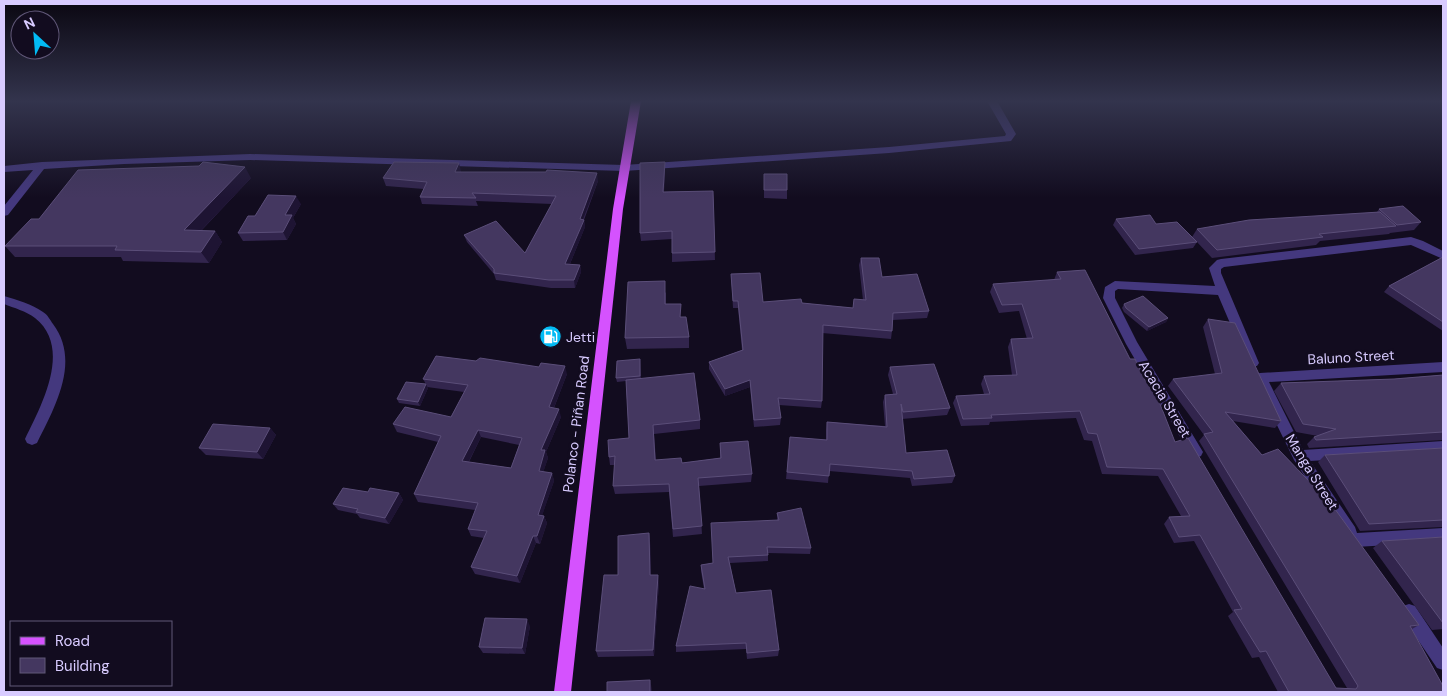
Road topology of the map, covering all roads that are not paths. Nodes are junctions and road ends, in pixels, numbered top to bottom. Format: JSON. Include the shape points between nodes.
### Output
{"nodes":[{"id":1,"x":630,"y":133,"type":"edge"},
{"id":2,"x":1011,"y":133,"type":"edge"},
{"id":3,"x":42,"y":165,"type":"junction"},
{"id":4,"x":624,"y":168,"type":"junction"},
{"id":5,"x":4,"y":169,"type":"edge"},
{"id":6,"x":4,"y":212,"type":"edge"},
{"id":7,"x":1443,"y":255,"type":"edge"},
{"id":8,"x":1222,"y":291,"type":"junction"},
{"id":9,"x":4,"y":300,"type":"edge"},
{"id":10,"x":1443,"y":367,"type":"edge"},
{"id":11,"x":1260,"y":378,"type":"junction"},
{"id":12,"x":32,"y":439,"type":"dead end"},
{"id":13,"x":1443,"y":447,"type":"edge"},
{"id":14,"x":1299,"y":456,"type":"junction"},
{"id":15,"x":1202,"y":462,"type":"edge"},
{"id":16,"x":1443,"y":535,"type":"edge"},
{"id":17,"x":1355,"y":540,"type":"junction"},
{"id":18,"x":1367,"y":555,"type":"edge"},
{"id":19,"x":1400,"y":601,"type":"edge"},
{"id":20,"x":1436,"y":638,"type":"edge"},
{"id":21,"x":1443,"y":662,"type":"edge"},
{"id":22,"x":562,"y":692,"type":"edge"}],
"edges":[{"from":1,"to":4,"type":"main road","name":"Polanco - Piñan Road"},
{"from":2,"to":4,"type":"street","via":[[1008,139],[889,150]]},
{"from":3,"to":4,"type":"street","via":[[250,157]]},
{"from":3,"to":5,"type":"street"},
{"from":3,"to":6,"type":"street"},
{"from":4,"to":22,"type":"main road","name":"Polanco - Piñan Road"},
{"from":7,"to":8,"type":"street","name":"Manga Street","via":[[1423,243],[1410,241],[1234,260],[1218,266],[1215,274]]},
{"from":8,"to":11,"type":"street","name":"Manga Street"},
{"from":8,"to":15,"type":"street","name":"Acacia Street","via":[[1114,285],[1109,290],[1109,298],[1132,344]]},
{"from":9,"to":12,"type":"street","via":[[41,316],[55,337],[61,358],[54,388]]},
{"from":10,"to":11,"type":"street","name":"Baluno Street"},
{"from":11,"to":14,"type":"street","name":"Manga Street"},
{"from":13,"to":14,"type":"street"},
{"from":14,"to":17,"type":"street","name":"Manga Street"},
{"from":16,"to":17,"type":"street"},
{"from":17,"to":18,"type":"street","name":"Manga Street"},
{"from":19,"to":20,"type":"street"},
{"from":20,"to":21,"type":"street"}]}
